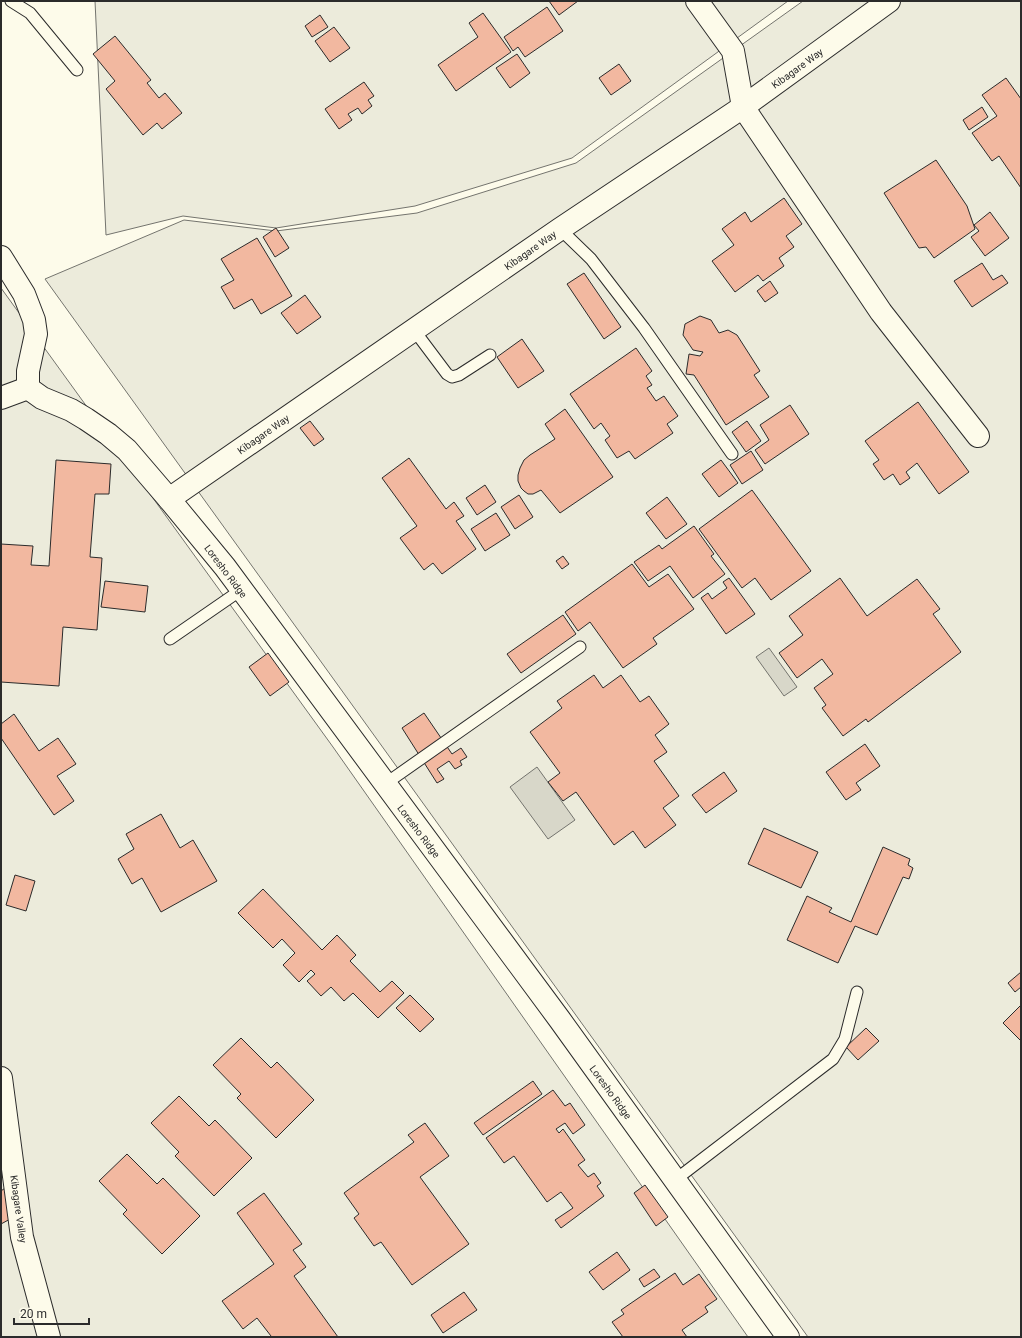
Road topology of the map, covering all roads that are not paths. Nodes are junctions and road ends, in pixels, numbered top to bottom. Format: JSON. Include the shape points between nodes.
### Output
{"nodes":[{"id":1,"x":11,"y":1,"type":"edge"},
{"id":2,"x":697,"y":1,"type":"edge"},
{"id":3,"x":889,"y":1,"type":"edge"},
{"id":4,"x":77,"y":70,"type":"dead end"},
{"id":5,"x":743,"y":107,"type":"junction"},
{"id":6,"x":560,"y":229,"type":"junction"},
{"id":7,"x":1,"y":257,"type":"edge"},
{"id":8,"x":414,"y":330,"type":"junction"},
{"id":9,"x":490,"y":356,"type":"dead end"},
{"id":10,"x":28,"y":388,"type":"junction"},
{"id":11,"x":1,"y":398,"type":"edge"},
{"id":12,"x":978,"y":436,"type":"dead end"},
{"id":13,"x":732,"y":454,"type":"dead end"},
{"id":14,"x":169,"y":498,"type":"junction"},
{"id":15,"x":241,"y":590,"type":"junction"},
{"id":16,"x":170,"y":639,"type":"dead end"},
{"id":17,"x":580,"y":647,"type":"dead end"},
{"id":18,"x":385,"y":784,"type":"junction"},
{"id":19,"x":857,"y":992,"type":"dead end"},
{"id":20,"x":1,"y":1078,"type":"edge"},
{"id":21,"x":675,"y":1180,"type":"junction"},
{"id":22,"x":49,"y":1337,"type":"edge"},
{"id":23,"x":788,"y":1337,"type":"edge"}],
"edges":[{"from":1,"to":4,"type":"lane","via":[[30,13]]},
{"from":2,"to":5,"type":"street","via":[[732,52]]},
{"from":3,"to":5,"type":"street","name":"Kibagare Way"},
{"from":5,"to":6,"type":"street","name":"Kibagare Way"},
{"from":5,"to":12,"type":"street","via":[[881,312]]},
{"from":6,"to":8,"type":"street","name":"Kibagare Way"},
{"from":6,"to":13,"type":"lane","via":[[591,259]]},
{"from":7,"to":10,"type":"street","via":[[24,294],[34,320],[36,334],[28,371]]},
{"from":8,"to":9,"type":"lane","via":[[447,374],[452,377]]},
{"from":8,"to":14,"type":"street","name":"Kibagare Way"},
{"from":10,"to":11,"type":"street"},
{"from":10,"to":14,"type":"street","name":"Loresho Ridge","via":[[42,398],[71,410],[108,434],[127,450]]},
{"from":14,"to":15,"type":"street","name":"Loresho Ridge"},
{"from":15,"to":16,"type":"lane"},
{"from":15,"to":18,"type":"street","name":"Loresho Ridge"},
{"from":17,"to":18,"type":"lane"},
{"from":18,"to":21,"type":"street","name":"Loresho Ridge"},
{"from":19,"to":21,"type":"lane","via":[[845,1039],[833,1059]]},
{"from":20,"to":22,"type":"street","name":"Kibagare Valley","via":[[22,1236]]},
{"from":21,"to":23,"type":"street","name":"Loresho Ridge"}]}
